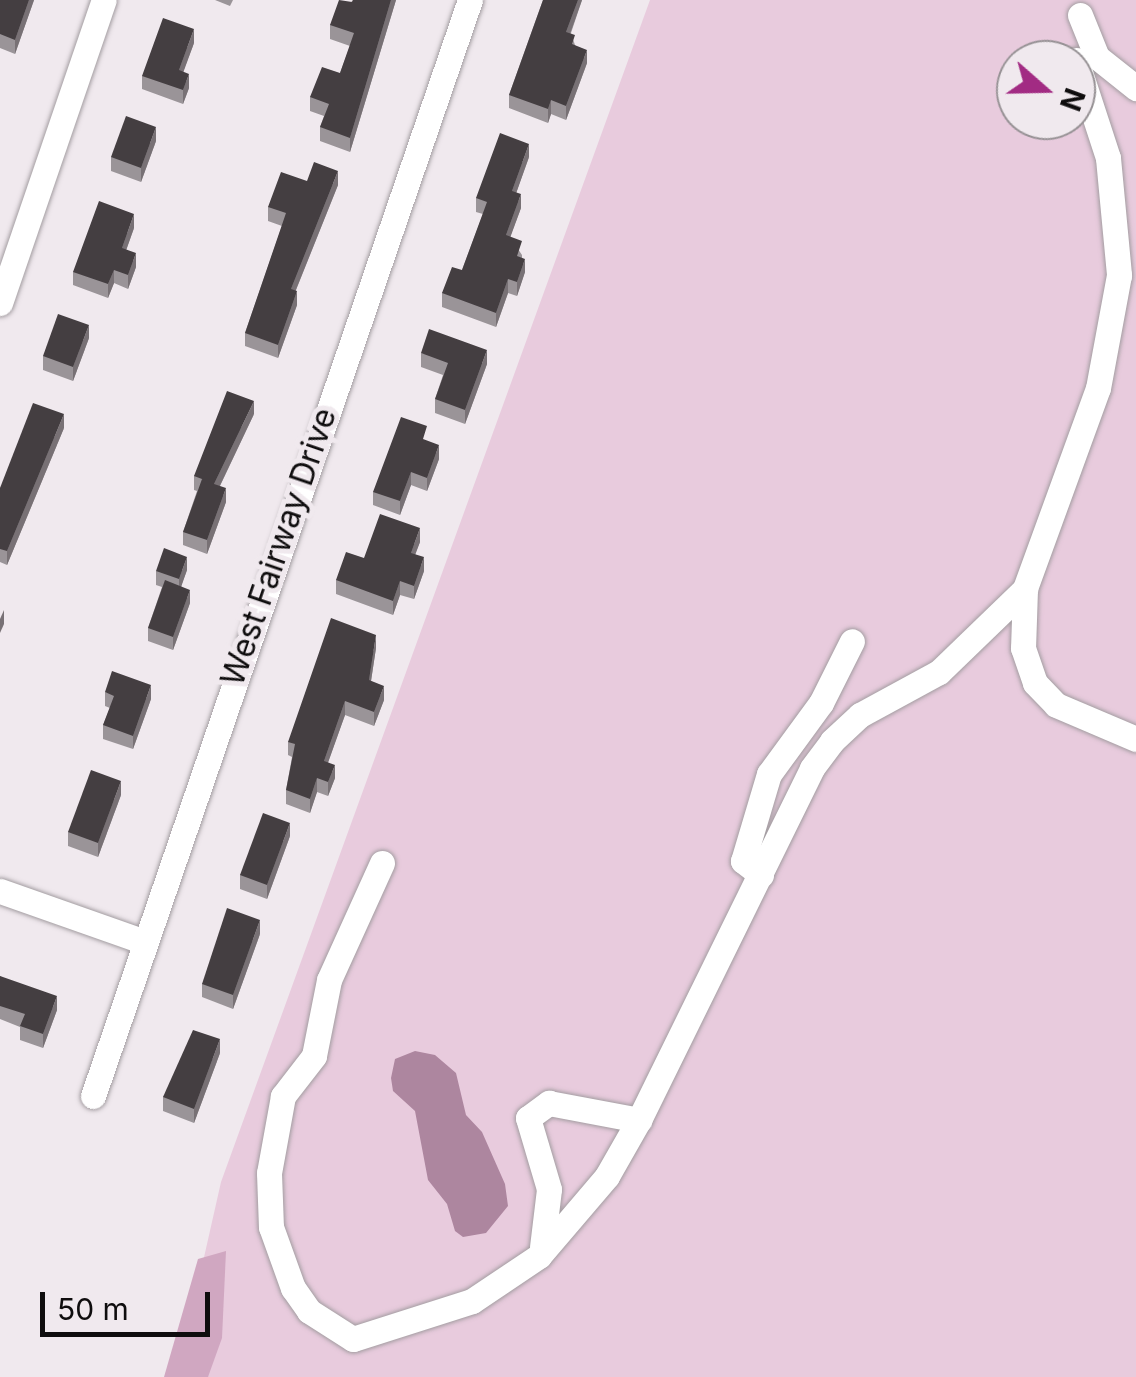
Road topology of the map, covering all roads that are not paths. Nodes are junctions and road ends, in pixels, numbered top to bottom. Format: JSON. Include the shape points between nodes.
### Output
{"nodes":[{"id":1,"x":104,"y":0,"type":"edge"},
{"id":2,"x":470,"y":0,"type":"edge"},
{"id":3,"x":1082,"y":8,"type":"edge"},
{"id":4,"x":1078,"y":40,"type":"edge"},
{"id":5,"x":1136,"y":88,"type":"edge"},
{"id":6,"x":1096,"y":121,"type":"edge"},
{"id":7,"x":0,"y":303,"type":"edge"},
{"id":8,"x":1025,"y":589,"type":"junction"},
{"id":9,"x":974,"y":639,"type":"junction"},
{"id":10,"x":852,"y":641,"type":"dead end"},
{"id":11,"x":1023,"y":648,"type":"junction"},
{"id":12,"x":821,"y":703,"type":"junction"},
{"id":13,"x":860,"y":714,"type":"junction"},
{"id":14,"x":1136,"y":739,"type":"edge"},
{"id":15,"x":382,"y":863,"type":"dead end"},
{"id":16,"x":761,"y":875,"type":"junction"},
{"id":17,"x":0,"y":891,"type":"edge"},
{"id":18,"x":142,"y":940,"type":"junction"},
{"id":19,"x":94,"y":1096,"type":"dead end"},
{"id":20,"x":639,"y":1120,"type":"junction"},
{"id":21,"x":539,"y":1256,"type":"junction"}],
"edges":[{"from":1,"to":7,"type":"street"},
{"from":2,"to":18,"type":"street","name":"West Fairway Drive"},
{"from":3,"to":4,"type":"street"},
{"from":3,"to":5,"type":"street","via":[[1097,58]]},
{"from":6,"to":8,"type":"street","via":[[1108,158],[1119,275],[1098,388]]},
{"from":8,"to":9,"type":"street"},
{"from":8,"to":11,"type":"street"},
{"from":9,"to":11,"type":"street","via":[[1004,635]]},
{"from":9,"to":13,"type":"street","via":[[939,672]]},
{"from":10,"to":12,"type":"street"},
{"from":11,"to":14,"type":"street","via":[[1036,682],[1056,705]]},
{"from":12,"to":13,"type":"street","via":[[839,715]]},
{"from":12,"to":16,"type":"street","via":[[769,774],[743,861]]},
{"from":13,"to":16,"type":"street","via":[[812,768]]},
{"from":15,"to":21,"type":"street","via":[[328,980],[314,1056],[292,1078],[276,1123],[271,1227],[282,1264],[309,1311],[353,1340],[472,1301]]},
{"from":16,"to":20,"type":"street"},
{"from":17,"to":18,"type":"street"},
{"from":18,"to":19,"type":"street","name":"West Fairway Drive"},
{"from":20,"to":21,"type":"street","via":[[607,1176]]},
{"from":20,"to":21,"type":"street","via":[[549,1103],[528,1118],[549,1189],[550,1220]]}]}
